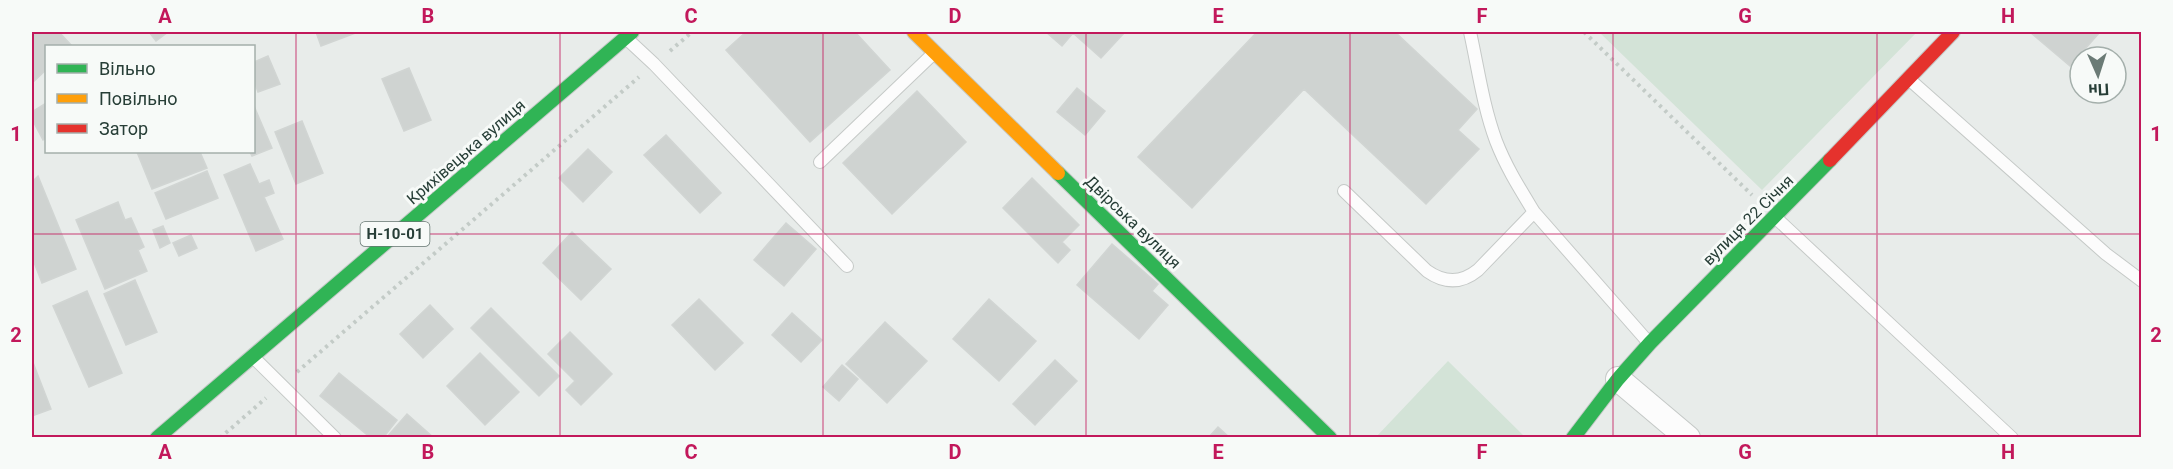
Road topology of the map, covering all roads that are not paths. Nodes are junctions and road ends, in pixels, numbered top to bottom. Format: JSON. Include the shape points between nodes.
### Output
{"nodes":[{"id":1,"x":914,"y":32,"type":"edge"},
{"id":2,"x":1470,"y":32,"type":"edge"},
{"id":3,"x":1953,"y":32,"type":"edge"},
{"id":4,"x":629,"y":34,"type":"edge"},
{"id":5,"x":935,"y":52,"type":"junction"},
{"id":6,"x":1909,"y":80,"type":"junction"},
{"id":7,"x":820,"y":162,"type":"dead end"},
{"id":8,"x":1344,"y":191,"type":"dead end"},
{"id":9,"x":1534,"y":212,"type":"junction"},
{"id":10,"x":1774,"y":216,"type":"junction"},
{"id":11,"x":847,"y":266,"type":"dead end"},
{"id":12,"x":2142,"y":281,"type":"edge"},
{"id":13,"x":1650,"y":343,"type":"junction"},
{"id":14,"x":252,"y":357,"type":"junction"},
{"id":15,"x":1618,"y":379,"type":"junction"},
{"id":16,"x":158,"y":438,"type":"edge"},
{"id":17,"x":335,"y":438,"type":"edge"},
{"id":18,"x":1330,"y":438,"type":"edge"},
{"id":19,"x":1573,"y":438,"type":"edge"},
{"id":20,"x":1688,"y":438,"type":"edge"},
{"id":21,"x":2012,"y":438,"type":"edge"}],
"edges":[{"from":1,"to":5,"type":"street","name":"Двірська вулиця"},
{"from":2,"to":9,"type":"lane","via":[[1496,141]]},
{"from":3,"to":6,"type":"street","name":"вулиця 22 Січня"},
{"from":4,"to":11,"type":"lane"},
{"from":4,"to":14,"type":"street","name":"Крихівецька вулиця","number":"Н-10-01"},
{"from":5,"to":7,"type":"lane"},
{"from":5,"to":18,"type":"street","name":"Двірська вулиця"},
{"from":6,"to":10,"type":"street","name":"вулиця 22 Січня"},
{"from":6,"to":12,"type":"lane","via":[[2106,254]]},
{"from":8,"to":9,"type":"lane","via":[[1426,271],[1443,280],[1471,276]]},
{"from":9,"to":13,"type":"lane"},
{"from":10,"to":13,"type":"street","name":"вулиця 22 Січня"},
{"from":10,"to":21,"type":"lane"},
{"from":13,"to":15,"type":"street","name":"вулиця 22 Січня"},
{"from":14,"to":16,"type":"street","name":"Крихівецька вулиця","number":"Н-10-01"},
{"from":14,"to":17,"type":"lane"},
{"from":15,"to":19,"type":"street","name":"вулиця 22 Січня"},
{"from":15,"to":20,"type":"street"}]}
